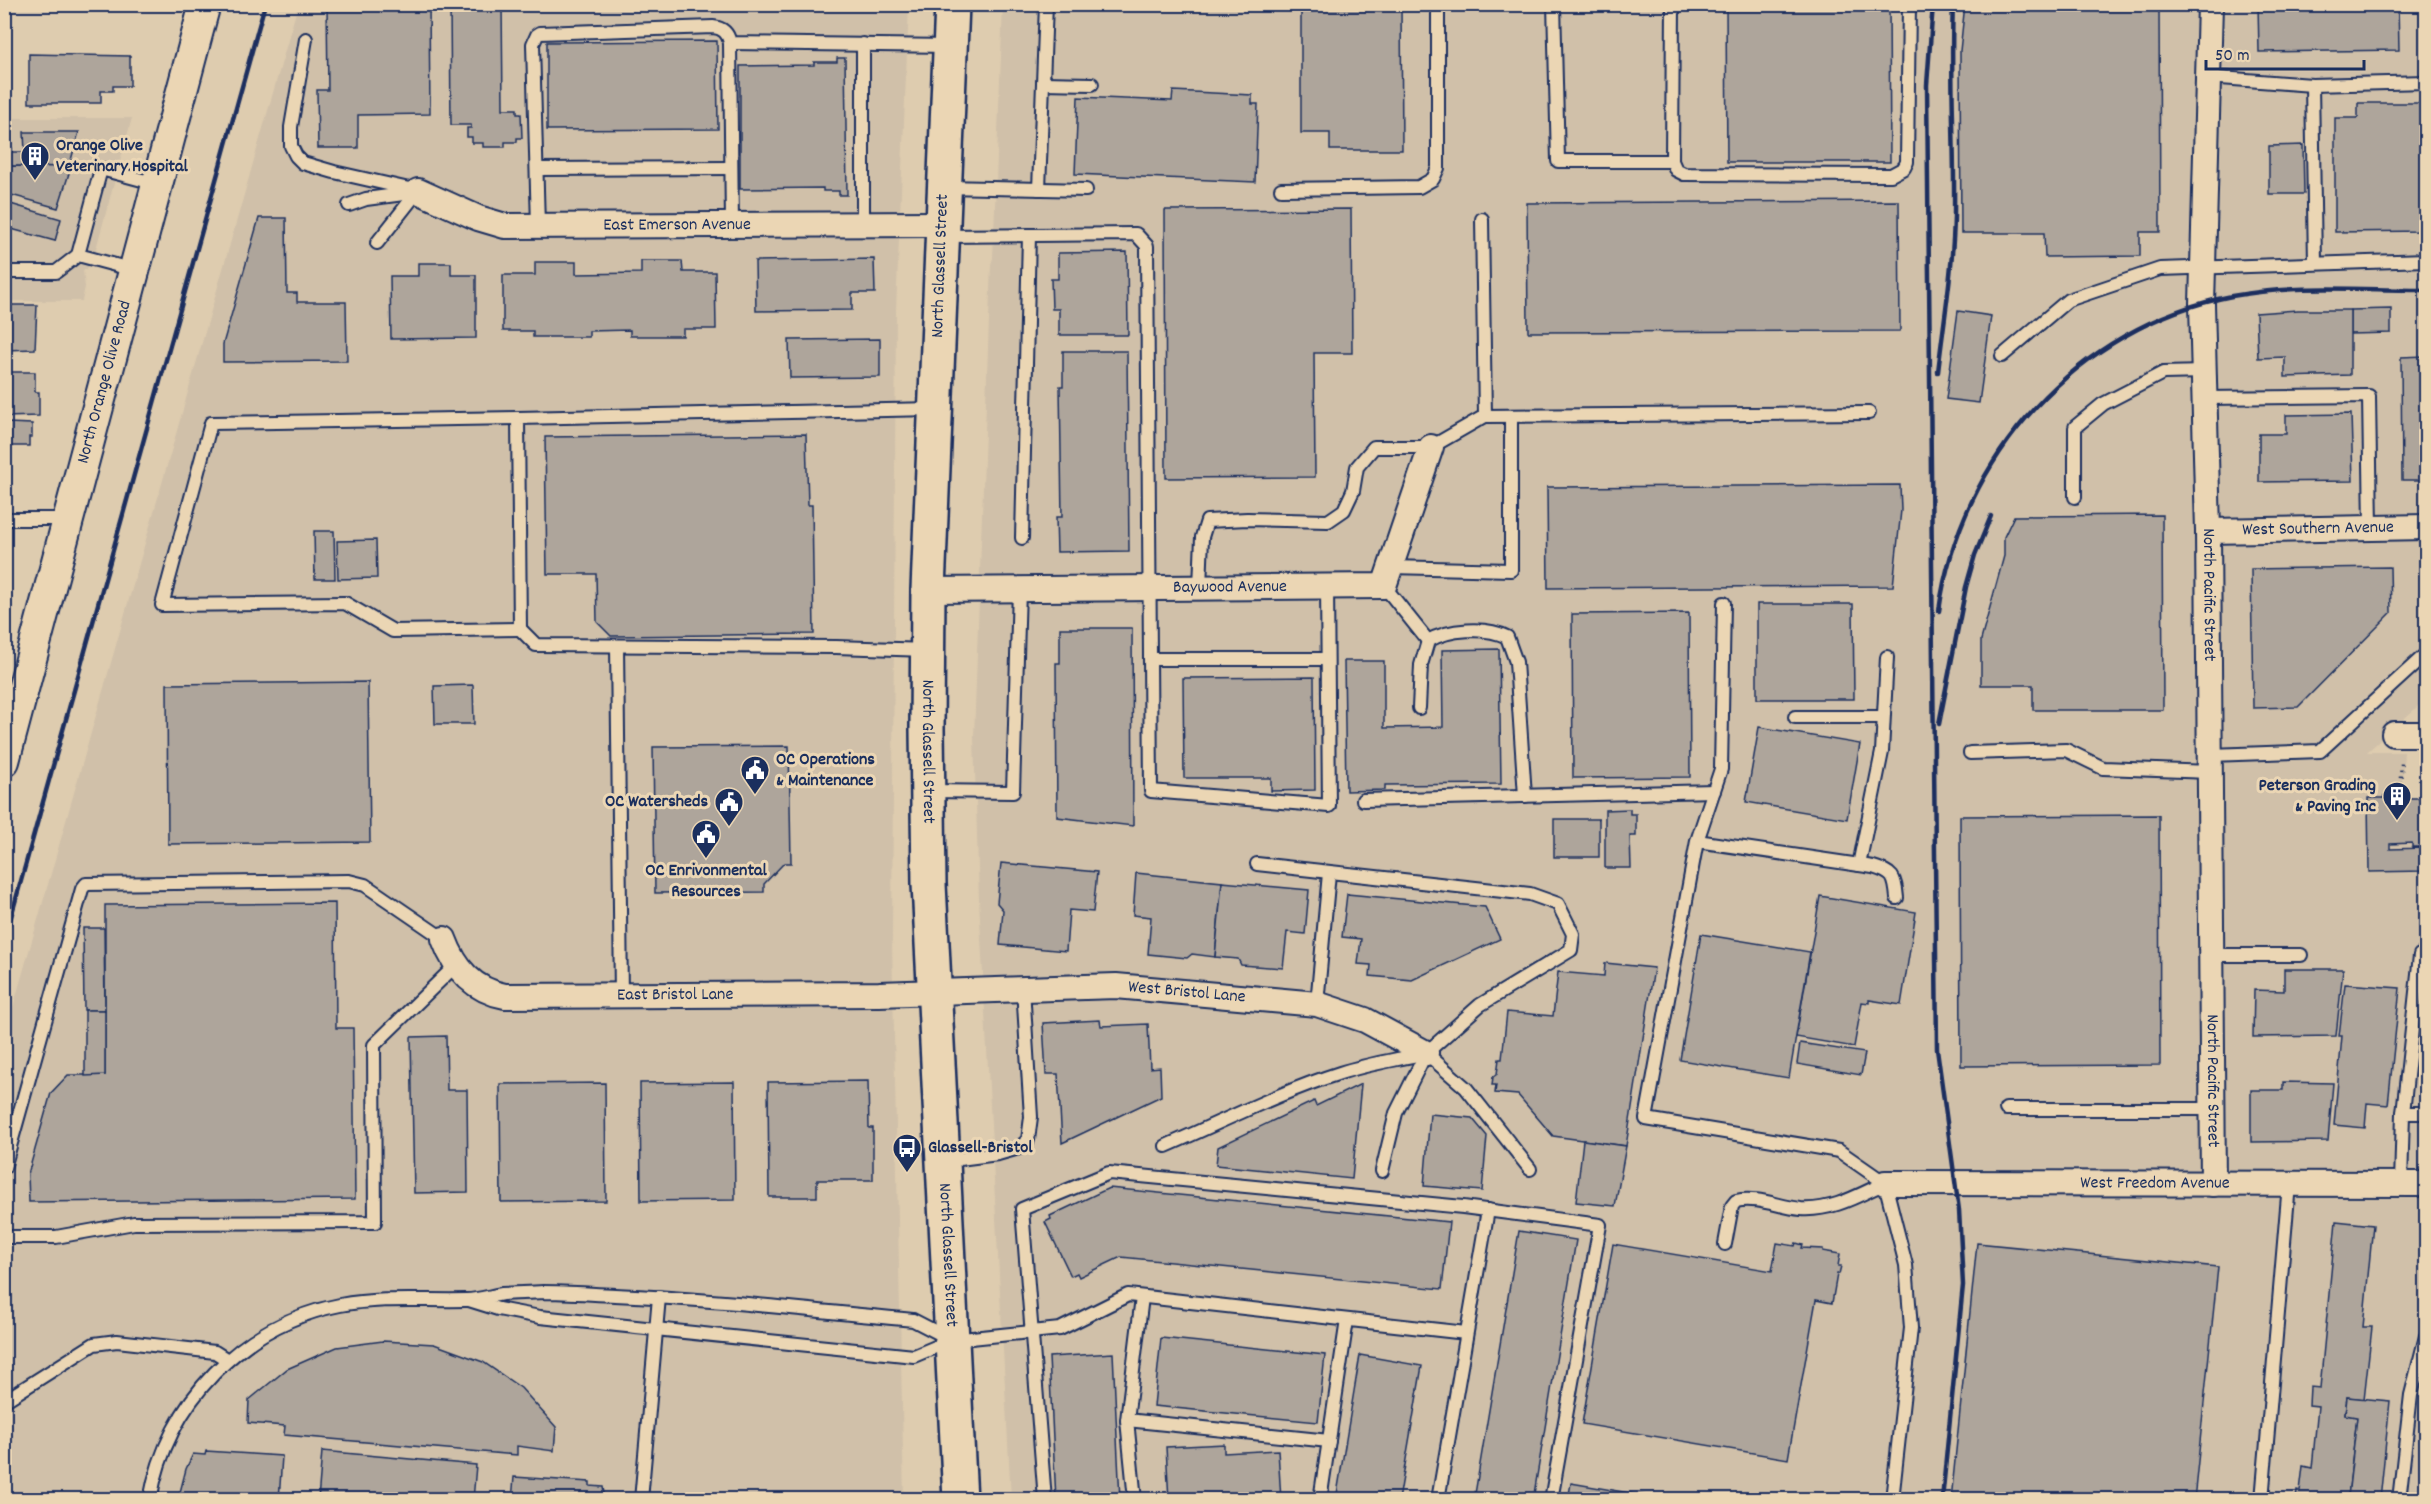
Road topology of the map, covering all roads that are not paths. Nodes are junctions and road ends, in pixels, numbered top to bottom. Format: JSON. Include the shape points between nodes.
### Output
{"nodes":[{"id":1,"x":204,"y":4,"type":"edge"},
{"id":2,"x":952,"y":4,"type":"edge"},
{"id":3,"x":1046,"y":4,"type":"edge"},
{"id":4,"x":1438,"y":4,"type":"edge"},
{"id":5,"x":1554,"y":4,"type":"edge"},
{"id":6,"x":1673,"y":4,"type":"edge"},
{"id":7,"x":1909,"y":4,"type":"edge"},
{"id":8,"x":2210,"y":4,"type":"edge"},
{"id":9,"x":306,"y":39,"type":"dead end"},
{"id":10,"x":730,"y":43,"type":"junction"},
{"id":11,"x":863,"y":44,"type":"junction"},
{"id":12,"x":950,"y":46,"type":"junction"},
{"id":13,"x":2208,"y":77,"type":"junction"},
{"id":14,"x":2427,"y":82,"type":"edge"},
{"id":15,"x":1043,"y":83,"type":"junction"},
{"id":16,"x":1092,"y":84,"type":"dead end"},
{"id":17,"x":2312,"y":86,"type":"junction"},
{"id":18,"x":1672,"y":161,"type":"junction"},
{"id":19,"x":731,"y":168,"type":"junction"},
{"id":20,"x":537,"y":170,"type":"junction"},
{"id":21,"x":157,"y":184,"type":"junction"},
{"id":22,"x":944,"y":187,"type":"junction"},
{"id":23,"x":1039,"y":189,"type":"junction"},
{"id":24,"x":1281,"y":189,"type":"dead end"},
{"id":25,"x":1086,"y":190,"type":"dead end"},
{"id":26,"x":418,"y":191,"type":"junction"},
{"id":27,"x":349,"y":206,"type":"dead end"},
{"id":28,"x":1482,"y":219,"type":"dead end"},
{"id":29,"x":732,"y":225,"type":"junction"},
{"id":30,"x":863,"y":225,"type":"junction"},
{"id":31,"x":538,"y":226,"type":"junction"},
{"id":32,"x":942,"y":230,"type":"junction"},
{"id":33,"x":1029,"y":235,"type":"junction"},
{"id":34,"x":377,"y":243,"type":"dead end"},
{"id":35,"x":78,"y":255,"type":"junction"},
{"id":36,"x":2427,"y":260,"type":"edge"},
{"id":37,"x":2315,"y":263,"type":"junction"},
{"id":38,"x":2203,"y":267,"type":"junction"},
{"id":39,"x":134,"y":270,"type":"junction"},
{"id":40,"x":4,"y":272,"type":"edge"},
{"id":41,"x":2002,"y":356,"type":"dead end"},
{"id":42,"x":2204,"y":372,"type":"junction"},
{"id":43,"x":2205,"y":398,"type":"junction"},
{"id":44,"x":935,"y":409,"type":"junction"},
{"id":45,"x":1869,"y":412,"type":"dead end"},
{"id":46,"x":1485,"y":416,"type":"junction"},
{"id":47,"x":1511,"y":416,"type":"junction"},
{"id":48,"x":518,"y":418,"type":"junction"},
{"id":49,"x":1431,"y":447,"type":"junction"},
{"id":50,"x":2075,"y":497,"type":"dead end"},
{"id":51,"x":4,"y":519,"type":"edge"},
{"id":52,"x":69,"y":519,"type":"junction"},
{"id":53,"x":2427,"y":527,"type":"edge"},
{"id":54,"x":2371,"y":528,"type":"junction"},
{"id":55,"x":2208,"y":531,"type":"junction"},
{"id":56,"x":1022,"y":538,"type":"dead end"},
{"id":57,"x":1387,"y":576,"type":"junction"},
{"id":58,"x":1327,"y":586,"type":"junction"},
{"id":59,"x":1200,"y":587,"type":"junction"},
{"id":60,"x":1150,"y":588,"type":"junction"},
{"id":61,"x":1019,"y":589,"type":"junction"},
{"id":62,"x":928,"y":590,"type":"junction"},
{"id":63,"x":1724,"y":603,"type":"dead end"},
{"id":64,"x":520,"y":629,"type":"junction"},
{"id":65,"x":1428,"y":641,"type":"junction"},
{"id":66,"x":617,"y":646,"type":"junction"},
{"id":67,"x":928,"y":650,"type":"junction"},
{"id":68,"x":2427,"y":654,"type":"edge"},
{"id":69,"x":1887,"y":657,"type":"dead end"},
{"id":70,"x":1327,"y":659,"type":"junction"},
{"id":71,"x":1150,"y":660,"type":"junction"},
{"id":72,"x":1419,"y":708,"type":"dead end"},
{"id":73,"x":1795,"y":717,"type":"dead end"},
{"id":74,"x":1883,"y":717,"type":"junction"},
{"id":75,"x":2394,"y":734,"type":"dead end"},
{"id":76,"x":2427,"y":734,"type":"edge"},
{"id":77,"x":1970,"y":753,"type":"dead end"},
{"id":78,"x":4,"y":761,"type":"edge"},
{"id":79,"x":2210,"y":763,"type":"junction"},
{"id":80,"x":928,"y":791,"type":"junction"},
{"id":81,"x":1714,"y":791,"type":"junction"},
{"id":82,"x":1525,"y":796,"type":"junction"},
{"id":83,"x":1363,"y":800,"type":"dead end"},
{"id":84,"x":1697,"y":841,"type":"junction"},
{"id":85,"x":1257,"y":864,"type":"dead end"},
{"id":86,"x":1859,"y":865,"type":"junction"},
{"id":87,"x":1329,"y":873,"type":"junction"},
{"id":88,"x":1897,"y":898,"type":"dead end"},
{"id":89,"x":444,"y":939,"type":"joint"},
{"id":90,"x":2211,"y":955,"type":"junction"},
{"id":91,"x":2301,"y":955,"type":"dead end"},
{"id":92,"x":2420,"y":955,"type":"dead end"},
{"id":93,"x":456,"y":965,"type":"junction"},
{"id":94,"x":1023,"y":988,"type":"junction"},
{"id":95,"x":935,"y":993,"type":"junction"},
{"id":96,"x":621,"y":996,"type":"junction"},
{"id":97,"x":1317,"y":1004,"type":"junction"},
{"id":98,"x":1426,"y":1053,"type":"junction"},
{"id":99,"x":2006,"y":1109,"type":"dead end"},
{"id":100,"x":2212,"y":1109,"type":"junction"},
{"id":101,"x":2403,"y":1113,"type":"junction"},
{"id":102,"x":2427,"y":1113,"type":"edge"},
{"id":103,"x":1166,"y":1146,"type":"dead end"},
{"id":104,"x":943,"y":1161,"type":"junction"},
{"id":105,"x":4,"y":1168,"type":"edge"},
{"id":106,"x":1530,"y":1170,"type":"dead end"},
{"id":107,"x":1382,"y":1171,"type":"dead end"},
{"id":108,"x":1885,"y":1184,"type":"junction"},
{"id":109,"x":2213,"y":1184,"type":"junction"},
{"id":110,"x":2289,"y":1184,"type":"junction"},
{"id":111,"x":2401,"y":1184,"type":"junction"},
{"id":112,"x":2427,"y":1184,"type":"edge"},
{"id":113,"x":1488,"y":1210,"type":"junction"},
{"id":114,"x":4,"y":1237,"type":"edge"},
{"id":115,"x":1725,"y":1244,"type":"dead end"},
{"id":116,"x":659,"y":1297,"type":"junction"},
{"id":117,"x":1142,"y":1297,"type":"junction"},
{"id":118,"x":469,"y":1300,"type":"junction"},
{"id":119,"x":1347,"y":1320,"type":"junction"},
{"id":120,"x":656,"y":1330,"type":"junction"},
{"id":121,"x":1033,"y":1332,"type":"junction"},
{"id":122,"x":1466,"y":1333,"type":"junction"},
{"id":123,"x":2427,"y":1336,"type":"edge"},
{"id":124,"x":952,"y":1340,"type":"junction"},
{"id":125,"x":226,"y":1359,"type":"junction"},
{"id":126,"x":4,"y":1401,"type":"edge"},
{"id":127,"x":1127,"y":1420,"type":"junction"},
{"id":128,"x":1329,"y":1441,"type":"junction"},
{"id":129,"x":150,"y":1500,"type":"edge"},
{"id":130,"x":641,"y":1500,"type":"edge"},
{"id":131,"x":960,"y":1500,"type":"edge"},
{"id":132,"x":1045,"y":1500,"type":"edge"},
{"id":133,"x":1135,"y":1500,"type":"edge"},
{"id":134,"x":1320,"y":1500,"type":"edge"},
{"id":135,"x":1438,"y":1500,"type":"edge"},
{"id":136,"x":1551,"y":1500,"type":"edge"},
{"id":137,"x":1892,"y":1500,"type":"edge"},
{"id":138,"x":2262,"y":1500,"type":"edge"},
{"id":139,"x":2399,"y":1500,"type":"edge"}],
"edges":[{"from":1,"to":21,"type":"street","name":"North Orange Olive Road"},
{"from":2,"to":12,"type":"main road","name":"North Glassell Street"},
{"from":3,"to":15,"type":"lane"},
{"from":4,"to":24,"type":"lane","via":[[1438,168],[1433,179],[1419,187]]},
{"from":5,"to":18,"type":"lane","via":[[1558,161]]},
{"from":6,"to":18,"type":"lane"},
{"from":7,"to":18,"type":"lane","via":[[1907,162],[1899,172],[1684,174],[1676,170]]},
{"from":8,"to":13,"type":"street","name":"North Pacific Street"},
{"from":9,"to":26,"type":"lane","via":[[291,127],[291,146],[296,156],[303,163],[334,172]]},
{"from":10,"to":11,"type":"lane"},
{"from":10,"to":19,"type":"lane"},
{"from":10,"to":20,"type":"lane","via":[[725,31],[713,27],[540,33],[533,44]]},
{"from":11,"to":12,"type":"lane"},
{"from":11,"to":30,"type":"lane"},
{"from":12,"to":22,"type":"main road","name":"North Glassell Street"},
{"from":13,"to":17,"type":"lane"},
{"from":13,"to":38,"type":"street","name":"North Pacific Street"},
{"from":14,"to":17,"type":"lane"},
{"from":15,"to":16,"type":"lane"},
{"from":15,"to":23,"type":"lane"},
{"from":17,"to":37,"type":"lane"},
{"from":19,"to":20,"type":"lane"},
{"from":19,"to":29,"type":"lane"},
{"from":20,"to":31,"type":"lane"},
{"from":21,"to":35,"type":"lane","via":[[101,170]]},
{"from":21,"to":39,"type":"street","name":"North Orange Olive Road"},
{"from":22,"to":23,"type":"lane"},
{"from":22,"to":32,"type":"main road","name":"North Glassell Street"},
{"from":23,"to":25,"type":"lane"},
{"from":26,"to":27,"type":"lane","via":[[366,199]]},
{"from":26,"to":31,"type":"street","name":"East Emerson Avenue","via":[[478,218],[506,226]]},
{"from":26,"to":34,"type":"lane"},
{"from":28,"to":46,"type":"lane"},
{"from":29,"to":30,"type":"street","name":"East Emerson Avenue"},
{"from":29,"to":31,"type":"street","name":"East Emerson Avenue"},
{"from":30,"to":32,"type":"street","name":"East Emerson Avenue"},
{"from":32,"to":33,"type":"lane"},
{"from":32,"to":44,"type":"main road","name":"North Glassell Street"},
{"from":33,"to":56,"type":"lane"},
{"from":33,"to":60,"type":"lane","via":[[1136,234],[1147,246]]},
{"from":35,"to":39,"type":"lane"},
{"from":35,"to":40,"type":"lane","via":[[56,272]]},
{"from":36,"to":37,"type":"lane"},
{"from":37,"to":38,"type":"lane"},
{"from":38,"to":41,"type":"lane","via":[[2160,269],[2068,300]]},
{"from":38,"to":42,"type":"street","name":"North Pacific Street"},
{"from":39,"to":52,"type":"street","name":"North Orange Olive Road"},
{"from":42,"to":43,"type":"street","name":"North Pacific Street"},
{"from":42,"to":50,"type":"lane","via":[[2163,373],[2103,404],[2075,427]]},
{"from":43,"to":54,"type":"lane","via":[[2369,396]]},
{"from":43,"to":55,"type":"street","name":"North Pacific Street"},
{"from":44,"to":48,"type":"lane"},
{"from":44,"to":62,"type":"main road","name":"North Glassell Street"},
{"from":45,"to":47,"type":"lane"},
{"from":46,"to":47,"type":"lane"},
{"from":46,"to":49,"type":"lane"},
{"from":47,"to":57,"type":"lane","via":[[1511,570]]},
{"from":48,"to":64,"type":"lane"},
{"from":48,"to":64,"type":"lane","via":[[211,423],[162,605],[345,603],[393,631]]},
{"from":49,"to":57,"type":"street"},
{"from":49,"to":59,"type":"lane","via":[[1374,447],[1357,467],[1353,491],[1344,510],[1328,521],[1207,521],[1202,537]]},
{"from":51,"to":52,"type":"lane"},
{"from":52,"to":78,"type":"street","name":"North Orange Olive Road"},
{"from":53,"to":54,"type":"street","name":"West Southern Avenue"},
{"from":54,"to":55,"type":"street","name":"West Southern Avenue"},
{"from":55,"to":79,"type":"street","name":"North Pacific Street"},
{"from":57,"to":58,"type":"street","name":"Baywood Avenue"},
{"from":57,"to":65,"type":"lane"},
{"from":58,"to":59,"type":"street","name":"Baywood Avenue"},
{"from":58,"to":70,"type":"lane"},
{"from":59,"to":60,"type":"street","name":"Baywood Avenue"},
{"from":60,"to":61,"type":"street","name":"Baywood Avenue"},
{"from":60,"to":71,"type":"lane"},
{"from":61,"to":62,"type":"street","name":"Baywood Avenue"},
{"from":61,"to":80,"type":"lane","via":[[1012,792]]},
{"from":62,"to":67,"type":"main road","name":"North Glassell Street"},
{"from":63,"to":81,"type":"lane","via":[[1721,769]]},
{"from":64,"to":66,"type":"lane","via":[[536,645]]},
{"from":65,"to":72,"type":"lane","via":[[1421,665]]},
{"from":65,"to":82,"type":"lane","via":[[1457,630],[1499,633],[1507,638],[1516,662]]},
{"from":66,"to":67,"type":"lane"},
{"from":66,"to":96,"type":"lane"},
{"from":67,"to":80,"type":"main road","name":"North Glassell Street"},
{"from":68,"to":79,"type":"lane","via":[[2320,752]]},
{"from":69,"to":74,"type":"lane"},
{"from":70,"to":71,"type":"lane"},
{"from":70,"to":71,"type":"lane","via":[[1329,806],[1151,791]]},
{"from":73,"to":74,"type":"lane"},
{"from":74,"to":86,"type":"lane","via":[[1882,752]]},
{"from":75,"to":76,"type":"street"},
{"from":77,"to":79,"type":"lane","via":[[2066,750],[2103,768]]},
{"from":79,"to":90,"type":"street","name":"North Pacific Street"},
{"from":80,"to":95,"type":"main road","name":"North Glassell Street"},
{"from":81,"to":82,"type":"lane"},
{"from":81,"to":84,"type":"lane"},
{"from":82,"to":83,"type":"lane"},
{"from":84,"to":86,"type":"lane"},
{"from":84,"to":108,"type":"lane","via":[[1646,1119],[1839,1151]]},
{"from":85,"to":87,"type":"lane"},
{"from":86,"to":88,"type":"lane","via":[[1887,872],[1896,880]]},
{"from":87,"to":97,"type":"lane"},
{"from":87,"to":98,"type":"lane","via":[[1530,894],[1558,904],[1573,934],[1571,950],[1480,1005]]},
{"from":89,"to":93,"type":"street","name":"East Bristol Lane"},
{"from":89,"to":105,"type":"lane","via":[[365,885],[349,880],[86,884]]},
{"from":90,"to":91,"type":"lane"},
{"from":90,"to":100,"type":"street","name":"North Pacific Street"},
{"from":92,"to":101,"type":"lane"},
{"from":93,"to":96,"type":"street","name":"East Bristol Lane","via":[[477,986],[492,994]]},
{"from":93,"to":114,"type":"lane","via":[[374,1045],[375,1222],[134,1223],[56,1237]]},
{"from":94,"to":95,"type":"street","name":"West Bristol Lane"},
{"from":94,"to":97,"type":"street","name":"West Bristol Lane","via":[[1116,986]]},
{"from":94,"to":104,"type":"lane","via":[[1031,1117],[1028,1140],[1019,1148],[998,1154]]},
{"from":95,"to":96,"type":"street","name":"East Bristol Lane"},
{"from":95,"to":104,"type":"main road","name":"North Glassell Street"},
{"from":97,"to":98,"type":"street","name":"West Bristol Lane","via":[[1365,1020]]},
{"from":98,"to":103,"type":"lane","via":[[1343,1072],[1298,1088]]},
{"from":98,"to":106,"type":"lane","via":[[1467,1088]]},
{"from":98,"to":107,"type":"lane","via":[[1396,1113]]},
{"from":99,"to":100,"type":"lane"},
{"from":100,"to":109,"type":"street","name":"North Pacific Street"},
{"from":101,"to":102,"type":"lane"},
{"from":101,"to":111,"type":"lane"},
{"from":104,"to":124,"type":"main road","name":"North Glassell Street"},
{"from":108,"to":109,"type":"street","name":"West Freedom Avenue"},
{"from":108,"to":115,"type":"lane","via":[[1829,1208],[1800,1209],[1747,1199],[1736,1201]]},
{"from":108,"to":137,"type":"lane","via":[[1906,1265],[1911,1328]]},
{"from":109,"to":110,"type":"street","name":"West Freedom Avenue"},
{"from":110,"to":111,"type":"street","name":"West Freedom Avenue"},
{"from":110,"to":138,"type":"lane"},
{"from":111,"to":112,"type":"street","name":"West Freedom Avenue"},
{"from":113,"to":121,"type":"lane","via":[[1109,1173],[1022,1209]]},
{"from":113,"to":122,"type":"lane"},
{"from":113,"to":136,"type":"lane","via":[[1600,1225]]},
{"from":116,"to":118,"type":"lane","via":[[544,1292]]},
{"from":116,"to":120,"type":"lane"},
{"from":116,"to":124,"type":"lane","via":[[913,1320]]},
{"from":117,"to":119,"type":"lane"},
{"from":117,"to":121,"type":"lane","via":[[1128,1295],[1060,1329]]},
{"from":117,"to":127,"type":"lane"},
{"from":118,"to":120,"type":"lane","via":[[540,1317]]},
{"from":118,"to":125,"type":"lane","via":[[406,1299],[340,1305],[281,1324]]},
{"from":119,"to":122,"type":"lane"},
{"from":119,"to":128,"type":"lane"},
{"from":120,"to":124,"type":"lane","via":[[914,1356]]},
{"from":120,"to":130,"type":"lane"},
{"from":121,"to":124,"type":"lane"},
{"from":121,"to":132,"type":"lane"},
{"from":122,"to":135,"type":"lane"},
{"from":123,"to":139,"type":"lane","via":[[2411,1395]]},
{"from":124,"to":131,"type":"main road","name":"North Glassell Street"},
{"from":125,"to":126,"type":"lane","via":[[215,1352],[117,1341],[94,1344]]},
{"from":125,"to":129,"type":"lane","via":[[177,1422]]},
{"from":127,"to":128,"type":"lane"},
{"from":127,"to":133,"type":"lane"},
{"from":128,"to":134,"type":"lane"}]}
